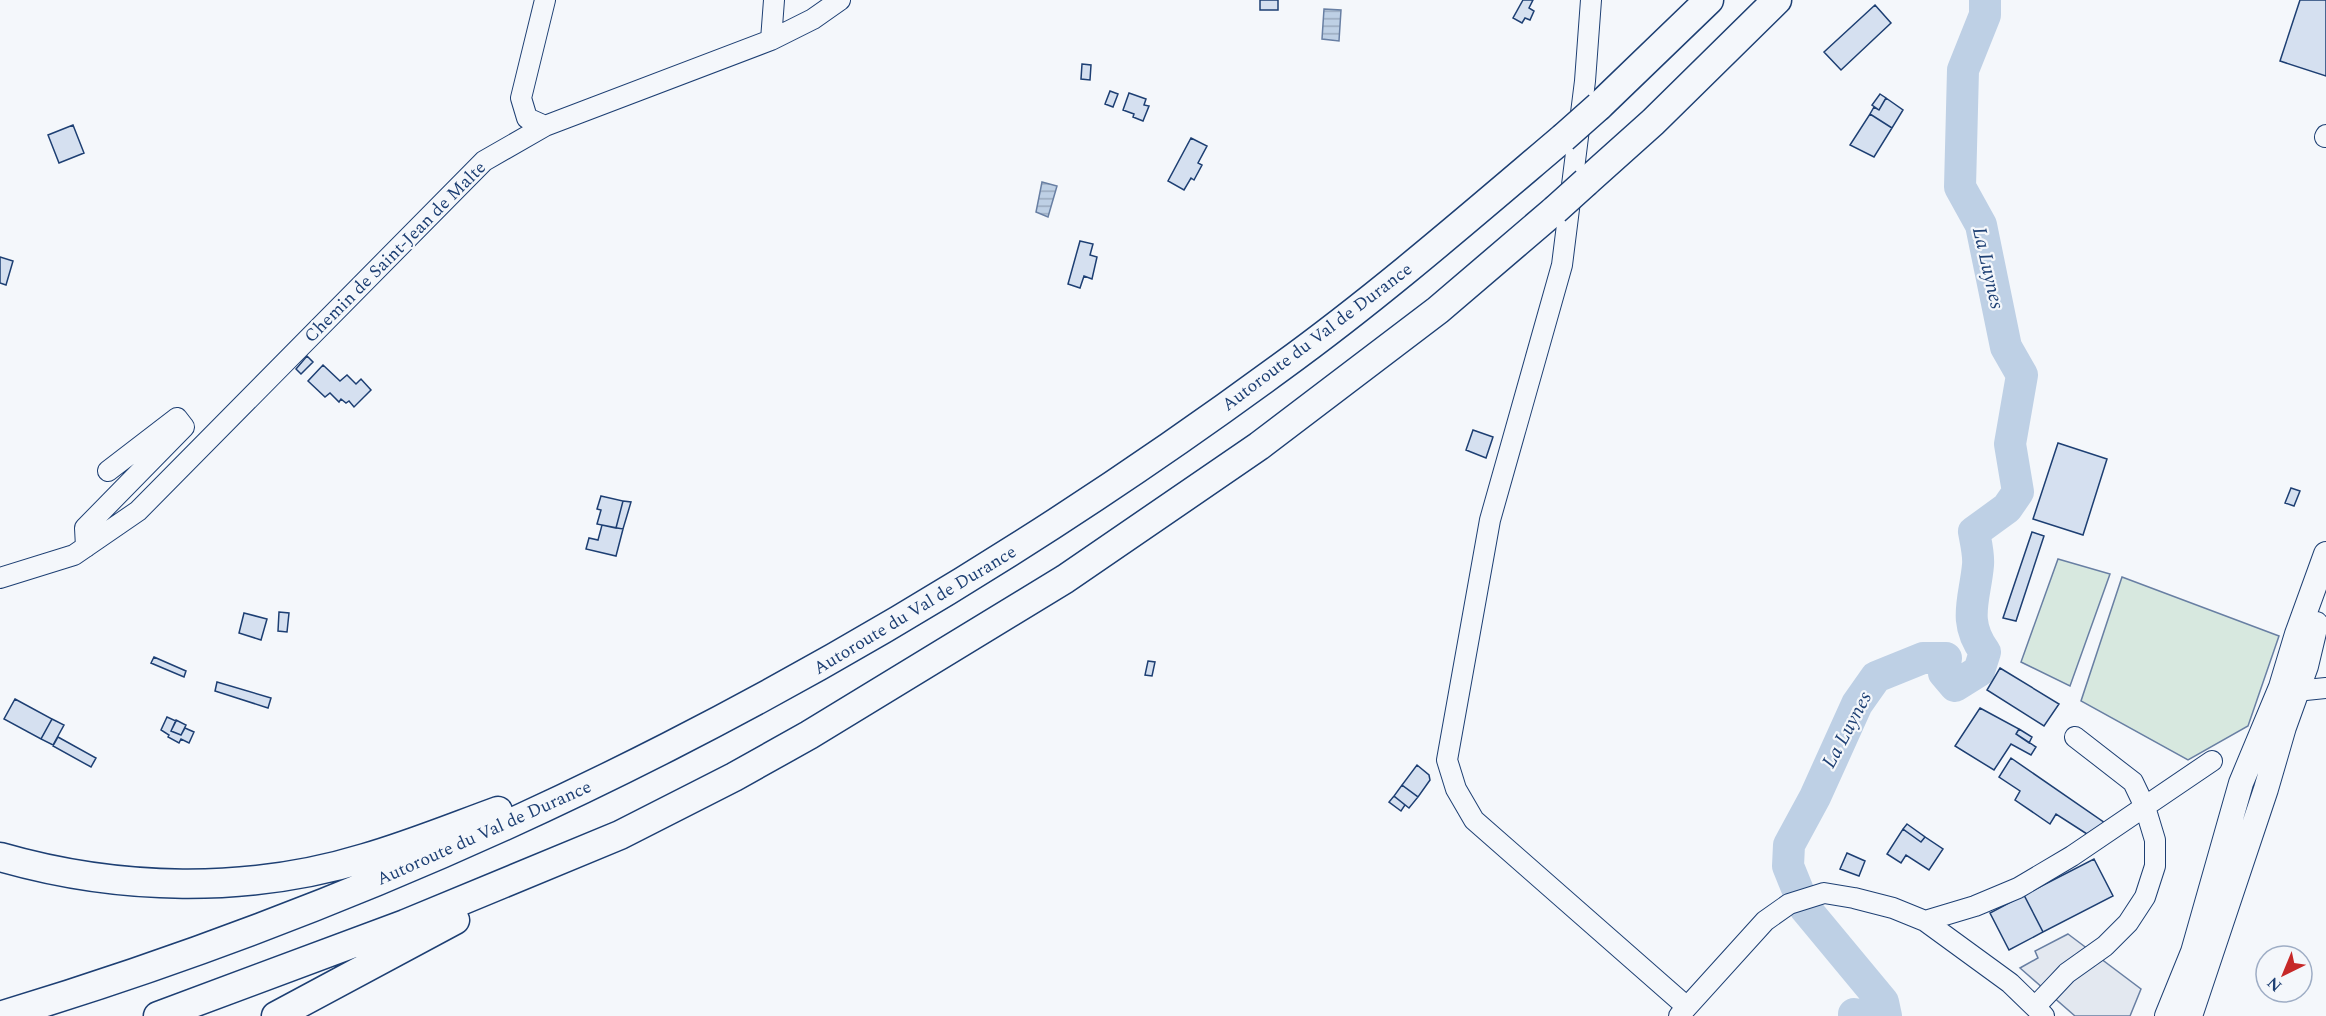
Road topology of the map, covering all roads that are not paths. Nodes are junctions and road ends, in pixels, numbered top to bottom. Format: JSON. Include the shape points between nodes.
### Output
{"nodes":[{"id":1,"x":545,"y":0,"type":"edge"},
{"id":2,"x":774,"y":0,"type":"edge"},
{"id":3,"x":840,"y":0,"type":"edge"},
{"id":4,"x":1591,"y":0,"type":"edge"},
{"id":5,"x":1709,"y":0,"type":"edge"},
{"id":6,"x":1777,"y":0,"type":"edge"},
{"id":7,"x":771,"y":40,"type":"junction"},
{"id":8,"x":545,"y":126,"type":"junction"},
{"id":9,"x":108,"y":471,"type":"dead end"},
{"id":10,"x":86,"y":547,"type":"junction"},
{"id":11,"x":2326,"y":554,"type":"edge"},
{"id":12,"x":0,"y":578,"type":"edge"},
{"id":13,"x":2326,"y":581,"type":"edge"},
{"id":14,"x":2326,"y":688,"type":"edge"},
{"id":15,"x":2289,"y":689,"type":"junction"},
{"id":16,"x":2075,"y":737,"type":"dead end"},
{"id":17,"x":674,"y":745,"type":"junction"},
{"id":18,"x":2212,"y":761,"type":"dead end"},
{"id":19,"x":2145,"y":807,"type":"junction"},
{"id":20,"x":620,"y":835,"type":"junction"},
{"id":21,"x":0,"y":857,"type":"edge"},
{"id":22,"x":1925,"y":921,"type":"junction"},
{"id":23,"x":1683,"y":1011,"type":"edge"},
{"id":24,"x":2040,"y":1011,"type":"edge"},
{"id":25,"x":0,"y":1016,"type":"edge"},
{"id":26,"x":158,"y":1016,"type":"edge"},
{"id":27,"x":276,"y":1016,"type":"edge"},
{"id":28,"x":2167,"y":1016,"type":"edge"},
{"id":29,"x":2190,"y":1016,"type":"edge"}],
"edges":[{"from":1,"to":8,"type":"street","via":[[521,98],[527,118]]},
{"from":2,"to":7,"type":"street"},
{"from":3,"to":7,"type":"street","name":"Chemin de Saint-Jean de Malte"},
{"from":4,"to":23,"type":"street","via":[[1562,264],[1490,520],[1447,760],[1456,789],[1474,820]]},
{"from":5,"to":17,"type":"highway","name":"Autoroute du Val de Durance","bridge":true,"via":[[1599,106],[1402,273],[1168,449],[905,618]]},
{"from":6,"to":20,"type":"highway","bridge":true,"via":[[1653,122],[1438,310],[1213,478],[1065,579],[809,735]]},
{"from":7,"to":8,"type":"street","name":"Chemin de Saint-Jean de Malte"},
{"from":8,"to":10,"type":"street","name":"Chemin de Saint-Jean de Malte","via":[[484,161],[138,511]]},
{"from":9,"to":10,"type":"street","via":[[177,417],[184,427],[85,528]]},
{"from":10,"to":12,"type":"street","name":"Chemin de Saint-Jean de Malte","via":[[74,555]]},
{"from":11,"to":15,"type":"main road"},
{"from":13,"to":15,"type":"main road","via":[[2306,666]]},
{"from":14,"to":15,"type":"street"},
{"from":15,"to":28,"type":"main road","via":[[2241,783],[2193,951]]},
{"from":15,"to":29,"type":"main road","via":[[2266,789]]},
{"from":16,"to":19,"type":"street","via":[[2133,782]]},
{"from":17,"to":21,"type":"highway","via":[[363,859],[272,878],[174,884],[128,882]]},
{"from":17,"to":25,"type":"highway","name":"Autoroute du Val de Durance","via":[[499,830],[317,906],[137,974]]},
{"from":18,"to":19,"type":"street"},
{"from":19,"to":22,"type":"street","via":[[2018,888]]},
{"from":19,"to":24,"type":"street","via":[[2155,840],[2155,866],[2145,897],[2113,938],[2067,973]]},
{"from":20,"to":26,"type":"highway","via":[[361,941]]},
{"from":20,"to":27,"type":"highway"},
{"from":22,"to":23,"type":"street","via":[[1893,908],[1824,893],[1789,904],[1765,921]]},
{"from":22,"to":24,"type":"street","via":[[2010,983]]}]}
